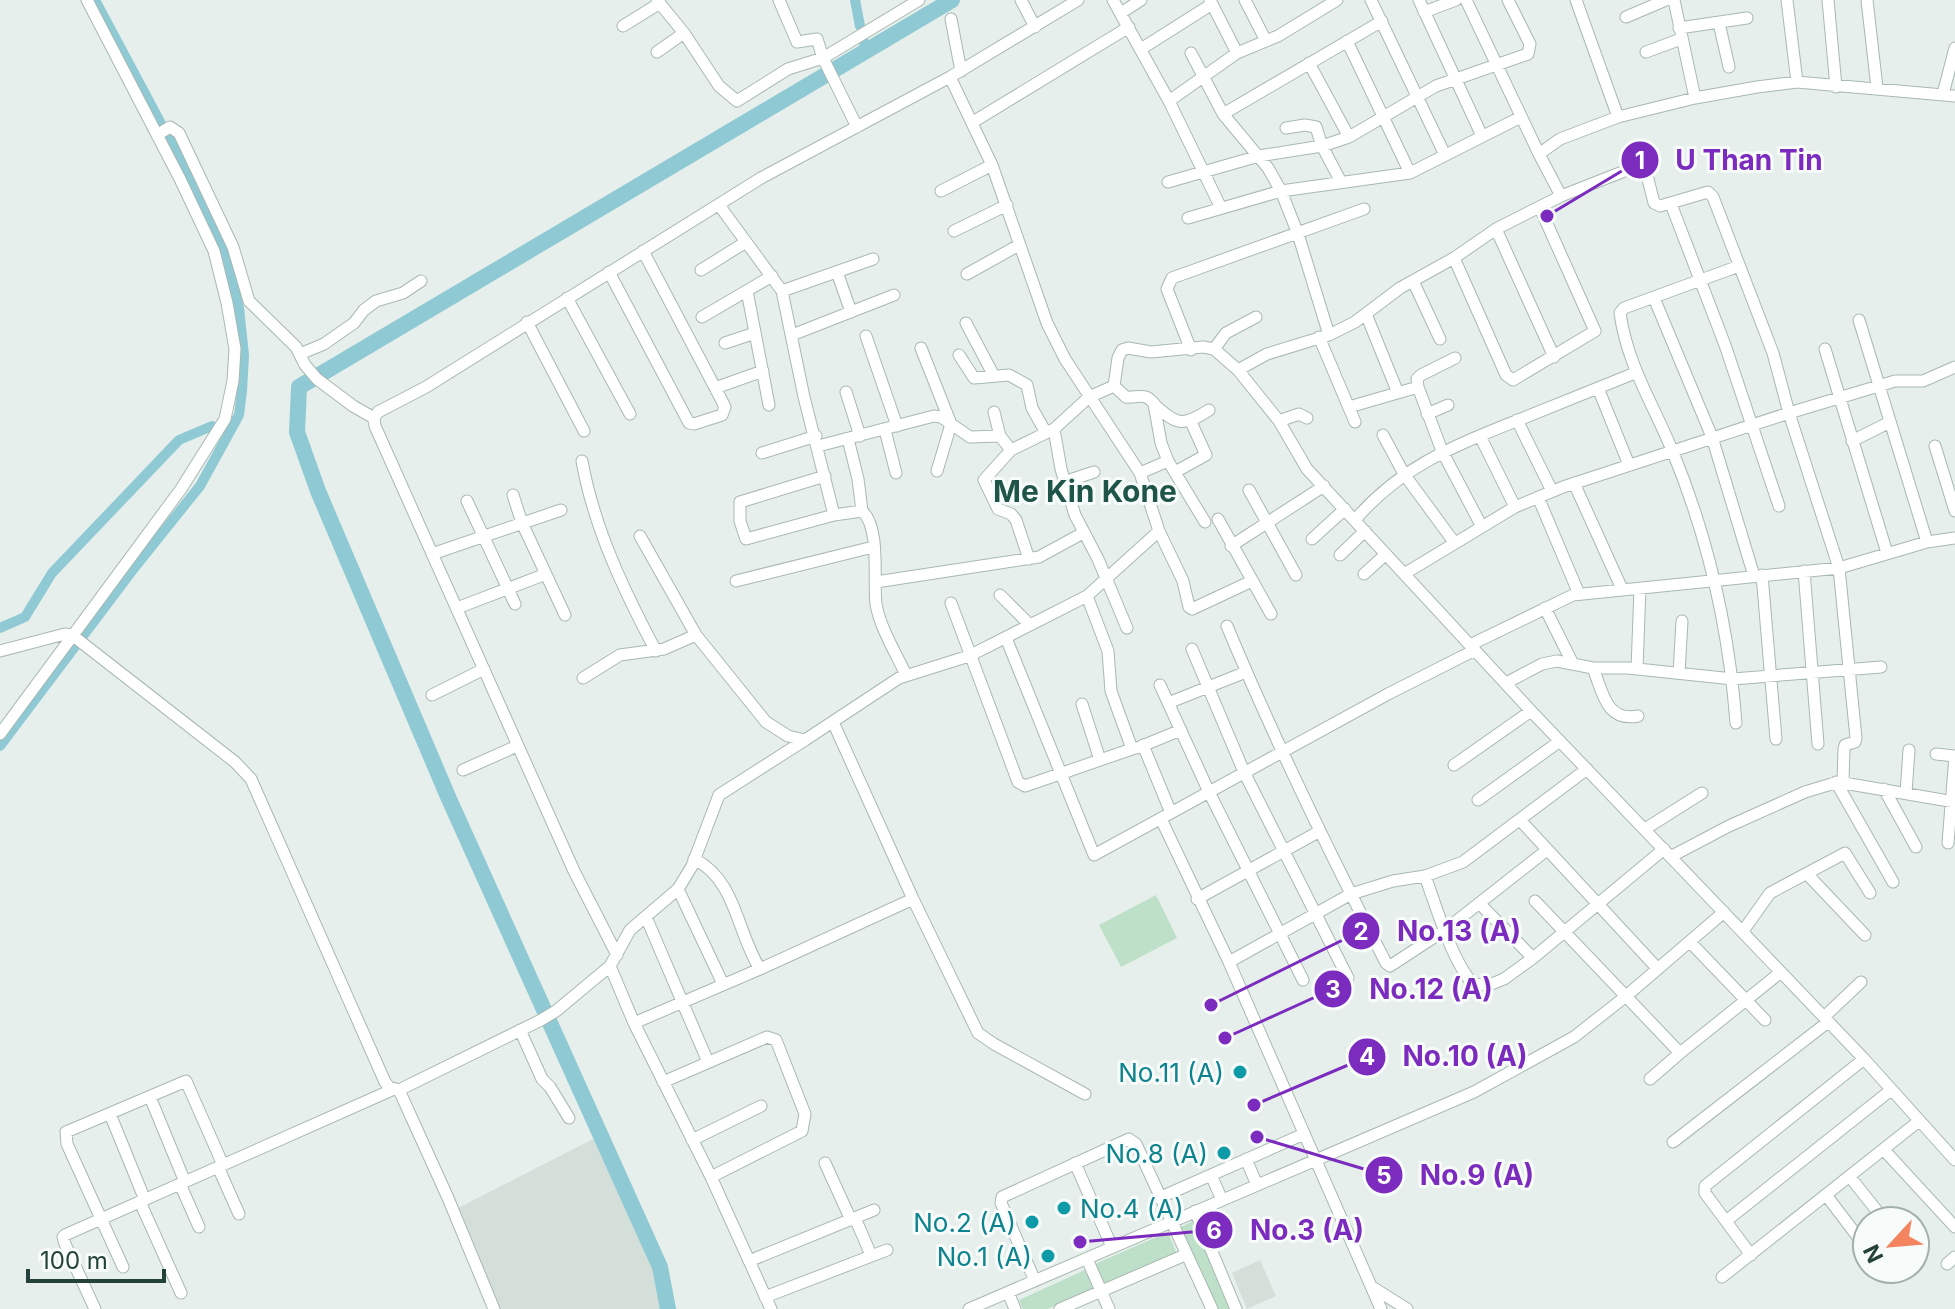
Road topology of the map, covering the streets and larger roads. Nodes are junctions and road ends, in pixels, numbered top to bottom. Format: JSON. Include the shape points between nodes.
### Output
{"nodes":[{"id":1,"x":87,"y":0,"type":"edge"},
{"id":2,"x":779,"y":0,"type":"edge"},
{"id":3,"x":919,"y":0,"type":"edge"},
{"id":4,"x":1021,"y":0,"type":"edge"},
{"id":5,"x":1078,"y":0,"type":"edge"},
{"id":6,"x":1113,"y":0,"type":"edge"},
{"id":7,"x":1141,"y":0,"type":"edge"},
{"id":8,"x":1337,"y":0,"type":"edge"},
{"id":9,"x":1371,"y":0,"type":"edge"},
{"id":10,"x":1419,"y":0,"type":"edge"},
{"id":11,"x":1456,"y":0,"type":"edge"},
{"id":12,"x":1466,"y":0,"type":"edge"},
{"id":13,"x":1508,"y":0,"type":"edge"},
{"id":14,"x":1576,"y":0,"type":"edge"},
{"id":15,"x":1666,"y":0,"type":"edge"},
{"id":16,"x":1674,"y":0,"type":"edge"},
{"id":17,"x":1787,"y":0,"type":"edge"},
{"id":18,"x":1828,"y":0,"type":"edge"},
{"id":19,"x":1867,"y":0,"type":"edge"},
{"id":20,"x":658,"y":2,"type":"edge"},
{"id":21,"x":1211,"y":2,"type":"edge"},
{"id":22,"x":1250,"y":2,"type":"edge"},
{"id":23,"x":1424,"y":12,"type":"junction"},
{"id":24,"x":1121,"y":13,"type":"junction"},
{"id":25,"x":1626,"y":17,"type":"dead end"},
{"id":26,"x":1747,"y":18,"type":"dead end"},
{"id":27,"x":951,"y":19,"type":"dead end"},
{"id":28,"x":1382,"y":21,"type":"junction"},
{"id":29,"x":1719,"y":23,"type":"junction"},
{"id":30,"x":623,"y":26,"type":"dead end"},
{"id":31,"x":1035,"y":27,"type":"junction"},
{"id":32,"x":1129,"y":27,"type":"junction"},
{"id":33,"x":684,"y":33,"type":"junction"},
{"id":34,"x":1680,"y":34,"type":"junction"},
{"id":35,"x":1266,"y":41,"type":"junction"},
{"id":36,"x":1347,"y":41,"type":"junction"},
{"id":37,"x":1955,"y":48,"type":"edge"},
{"id":38,"x":1141,"y":49,"type":"junction"},
{"id":39,"x":657,"y":52,"type":"dead end"},
{"id":40,"x":1646,"y":52,"type":"dead end"},
{"id":41,"x":1191,"y":53,"type":"dead end"},
{"id":42,"x":1237,"y":53,"type":"junction"},
{"id":43,"x":823,"y":58,"type":"junction"},
{"id":44,"x":1309,"y":63,"type":"junction"},
{"id":45,"x":1496,"y":66,"type":"junction"},
{"id":46,"x":1729,"y":67,"type":"dead end"},
{"id":47,"x":961,"y":71,"type":"junction"},
{"id":48,"x":950,"y":77,"type":"junction"},
{"id":49,"x":1203,"y":78,"type":"junction"},
{"id":50,"x":1456,"y":78,"type":"junction"},
{"id":51,"x":1797,"y":82,"type":"junction"},
{"id":52,"x":1836,"y":87,"type":"junction"},
{"id":53,"x":1877,"y":88,"type":"junction"},
{"id":54,"x":1949,"y":95,"type":"edge"},
{"id":55,"x":1418,"y":96,"type":"junction"},
{"id":56,"x":1695,"y":98,"type":"junction"},
{"id":57,"x":1169,"y":101,"type":"junction"},
{"id":58,"x":1223,"y":114,"type":"junction"},
{"id":59,"x":1618,"y":117,"type":"junction"},
{"id":60,"x":1384,"y":118,"type":"junction"},
{"id":61,"x":1519,"y":118,"type":"junction"},
{"id":62,"x":973,"y":122,"type":"junction"},
{"id":63,"x":857,"y":127,"type":"junction"},
{"id":64,"x":1286,"y":128,"type":"dead end"},
{"id":65,"x":157,"y":135,"type":"junction"},
{"id":66,"x":1482,"y":136,"type":"junction"},
{"id":67,"x":1349,"y":137,"type":"junction"},
{"id":68,"x":1322,"y":146,"type":"junction"},
{"id":69,"x":1539,"y":154,"type":"junction"},
{"id":70,"x":1445,"y":155,"type":"junction"},
{"id":71,"x":1259,"y":156,"type":"junction"},
{"id":72,"x":992,"y":165,"type":"junction"},
{"id":73,"x":1202,"y":172,"type":"junction"},
{"id":74,"x":1410,"y":173,"type":"junction"},
{"id":75,"x":1168,"y":182,"type":"dead end"},
{"id":76,"x":1341,"y":182,"type":"junction"},
{"id":77,"x":941,"y":191,"type":"dead end"},
{"id":78,"x":1281,"y":191,"type":"junction"},
{"id":79,"x":1561,"y":196,"type":"junction"},
{"id":80,"x":1671,"y":204,"type":"junction"},
{"id":81,"x":719,"y":205,"type":"junction"},
{"id":82,"x":1007,"y":205,"type":"junction"},
{"id":83,"x":1221,"y":208,"type":"junction"},
{"id":84,"x":1540,"y":208,"type":"junction"},
{"id":85,"x":1364,"y":209,"type":"dead end"},
{"id":86,"x":1188,"y":218,"type":"dead end"},
{"id":87,"x":1496,"y":229,"type":"junction"},
{"id":88,"x":954,"y":231,"type":"dead end"},
{"id":89,"x":1298,"y":234,"type":"junction"},
{"id":90,"x":746,"y":242,"type":"junction"},
{"id":91,"x":1019,"y":245,"type":"junction"},
{"id":92,"x":643,"y":251,"type":"junction"},
{"id":93,"x":1454,"y":258,"type":"junction"},
{"id":94,"x":873,"y":259,"type":"dead end"},
{"id":95,"x":1739,"y":266,"type":"junction"},
{"id":96,"x":701,"y":270,"type":"dead end"},
{"id":97,"x":609,"y":272,"type":"junction"},
{"id":98,"x":837,"y":272,"type":"junction"},
{"id":99,"x":967,"y":274,"type":"dead end"},
{"id":100,"x":772,"y":276,"type":"junction"},
{"id":101,"x":421,"y":281,"type":"dead end"},
{"id":102,"x":1413,"y":281,"type":"junction"},
{"id":103,"x":1700,"y":281,"type":"junction"},
{"id":104,"x":747,"y":291,"type":"junction"},
{"id":105,"x":782,"y":291,"type":"junction"},
{"id":106,"x":894,"y":295,"type":"dead end"},
{"id":107,"x":567,"y":298,"type":"junction"},
{"id":108,"x":1654,"y":298,"type":"junction"},
{"id":109,"x":851,"y":312,"type":"junction"},
{"id":110,"x":1366,"y":314,"type":"junction"},
{"id":111,"x":702,"y":317,"type":"dead end"},
{"id":112,"x":1256,"y":317,"type":"dead end"},
{"id":113,"x":1859,"y":320,"type":"dead end"},
{"id":114,"x":527,"y":322,"type":"junction"},
{"id":115,"x":966,"y":323,"type":"dead end"},
{"id":116,"x":755,"y":333,"type":"junction"},
{"id":117,"x":792,"y":335,"type":"junction"},
{"id":118,"x":866,"y":336,"type":"dead end"},
{"id":119,"x":1324,"y":336,"type":"junction"},
{"id":120,"x":1440,"y":339,"type":"dead end"},
{"id":121,"x":725,"y":343,"type":"dead end"},
{"id":122,"x":921,"y":348,"type":"dead end"},
{"id":123,"x":1214,"y":349,"type":"junction"},
{"id":124,"x":1825,"y":349,"type":"dead end"},
{"id":125,"x":1185,"y":350,"type":"junction"},
{"id":126,"x":959,"y":355,"type":"dead end"},
{"id":127,"x":1554,"y":357,"type":"junction"},
{"id":128,"x":1455,"y":358,"type":"dead end"},
{"id":129,"x":302,"y":360,"type":"junction"},
{"id":130,"x":1955,"y":367,"type":"edge"},
{"id":131,"x":1238,"y":370,"type":"junction"},
{"id":132,"x":763,"y":371,"type":"junction"},
{"id":133,"x":1635,"y":373,"type":"junction"},
{"id":134,"x":994,"y":376,"type":"junction"},
{"id":135,"x":1114,"y":386,"type":"junction"},
{"id":136,"x":1879,"y":386,"type":"junction"},
{"id":137,"x":1418,"y":387,"type":"junction"},
{"id":138,"x":715,"y":388,"type":"junction"},
{"id":139,"x":1598,"y":388,"type":"junction"},
{"id":140,"x":846,"y":392,"type":"dead end"},
{"id":141,"x":1398,"y":393,"type":"junction"},
{"id":142,"x":1089,"y":397,"type":"junction"},
{"id":143,"x":1838,"y":400,"type":"junction"},
{"id":144,"x":1154,"y":404,"type":"junction"},
{"id":145,"x":769,"y":405,"type":"dead end"},
{"id":146,"x":1448,"y":405,"type":"dead end"},
{"id":147,"x":1349,"y":407,"type":"junction"},
{"id":148,"x":1209,"y":410,"type":"dead end"},
{"id":149,"x":994,"y":412,"type":"dead end"},
{"id":150,"x":1789,"y":413,"type":"junction"},
{"id":151,"x":630,"y":414,"type":"dead end"},
{"id":152,"x":1427,"y":414,"type":"junction"},
{"id":153,"x":374,"y":418,"type":"junction"},
{"id":154,"x":1307,"y":418,"type":"dead end"},
{"id":155,"x":1517,"y":420,"type":"junction"},
{"id":156,"x":1279,"y":421,"type":"junction"},
{"id":157,"x":1191,"y":422,"type":"junction"},
{"id":158,"x":1355,"y":422,"type":"dead end"},
{"id":159,"x":1890,"y":422,"type":"junction"},
{"id":160,"x":951,"y":424,"type":"junction"},
{"id":161,"x":1753,"y":424,"type":"junction"},
{"id":162,"x":891,"y":428,"type":"junction"},
{"id":163,"x":584,"y":431,"type":"dead end"},
{"id":164,"x":1050,"y":431,"type":"junction"},
{"id":165,"x":1383,"y":435,"type":"dead end"},
{"id":166,"x":1000,"y":436,"type":"junction"},
{"id":167,"x":1480,"y":436,"type":"junction"},
{"id":168,"x":1712,"y":437,"type":"junction"},
{"id":169,"x":854,"y":438,"type":"junction"},
{"id":170,"x":817,"y":441,"type":"junction"},
{"id":171,"x":1852,"y":441,"type":"junction"},
{"id":172,"x":1935,"y":446,"type":"dead end"},
{"id":173,"x":1011,"y":450,"type":"junction"},
{"id":174,"x":1442,"y":451,"type":"junction"},
{"id":175,"x":1672,"y":451,"type":"junction"},
{"id":176,"x":762,"y":453,"type":"dead end"},
{"id":177,"x":582,"y":461,"type":"dead end"},
{"id":178,"x":1629,"y":465,"type":"junction"},
{"id":179,"x":1172,"y":466,"type":"junction"},
{"id":180,"x":937,"y":471,"type":"dead end"},
{"id":181,"x":1094,"y":472,"type":"dead end"},
{"id":182,"x":896,"y":473,"type":"dead end"},
{"id":183,"x":1140,"y":473,"type":"junction"},
{"id":184,"x":1404,"y":474,"type":"junction"},
{"id":185,"x":825,"y":476,"type":"junction"},
{"id":186,"x":1064,"y":482,"type":"junction"},
{"id":187,"x":1574,"y":483,"type":"junction"},
{"id":188,"x":1324,"y":486,"type":"junction"},
{"id":189,"x":1249,"y":490,"type":"dead end"},
{"id":190,"x":1552,"y":491,"type":"junction"},
{"id":191,"x":513,"y":495,"type":"dead end"},
{"id":192,"x":1538,"y":497,"type":"junction"},
{"id":193,"x":467,"y":501,"type":"dead end"},
{"id":194,"x":1779,"y":506,"type":"dead end"},
{"id":195,"x":1515,"y":507,"type":"junction"},
{"id":196,"x":1345,"y":509,"type":"junction"},
{"id":197,"x":561,"y":510,"type":"dead end"},
{"id":198,"x":862,"y":511,"type":"junction"},
{"id":199,"x":1955,"y":511,"type":"edge"},
{"id":200,"x":834,"y":515,"type":"junction"},
{"id":201,"x":1218,"y":519,"type":"dead end"},
{"id":202,"x":1355,"y":520,"type":"junction"},
{"id":203,"x":1205,"y":522,"type":"dead end"},
{"id":204,"x":522,"y":523,"type":"junction"},
{"id":205,"x":1267,"y":523,"type":"junction"},
{"id":206,"x":1482,"y":527,"type":"junction"},
{"id":207,"x":1159,"y":531,"type":"junction"},
{"id":208,"x":1365,"y":531,"type":"junction"},
{"id":209,"x":1083,"y":533,"type":"junction"},
{"id":210,"x":484,"y":536,"type":"junction"},
{"id":211,"x":640,"y":536,"type":"dead end"},
{"id":212,"x":1955,"y":538,"type":"edge"},
{"id":213,"x":1312,"y":539,"type":"dead end"},
{"id":214,"x":1454,"y":542,"type":"junction"},
{"id":215,"x":1927,"y":542,"type":"junction"},
{"id":216,"x":1231,"y":546,"type":"junction"},
{"id":217,"x":873,"y":547,"type":"junction"},
{"id":218,"x":1887,"y":553,"type":"junction"},
{"id":219,"x":432,"y":554,"type":"junction"},
{"id":220,"x":1386,"y":554,"type":"junction"},
{"id":221,"x":1340,"y":555,"type":"dead end"},
{"id":222,"x":1029,"y":559,"type":"junction"},
{"id":223,"x":1839,"y":568,"type":"junction"},
{"id":224,"x":1804,"y":571,"type":"junction"},
{"id":225,"x":546,"y":574,"type":"junction"},
{"id":226,"x":1364,"y":574,"type":"dead end"},
{"id":227,"x":1404,"y":574,"type":"junction"},
{"id":228,"x":1296,"y":575,"type":"dead end"},
{"id":229,"x":1758,"y":575,"type":"junction"},
{"id":230,"x":1106,"y":577,"type":"junction"},
{"id":231,"x":736,"y":581,"type":"dead end"},
{"id":232,"x":1252,"y":581,"type":"junction"},
{"id":233,"x":1715,"y":581,"type":"junction"},
{"id":234,"x":876,"y":582,"type":"junction"},
{"id":235,"x":1640,"y":588,"type":"junction"},
{"id":236,"x":508,"y":589,"type":"junction"},
{"id":237,"x":1622,"y":589,"type":"junction"},
{"id":238,"x":1579,"y":594,"type":"junction"},
{"id":239,"x":1000,"y":595,"type":"dead end"},
{"id":240,"x":1087,"y":596,"type":"junction"},
{"id":241,"x":951,"y":603,"type":"dead end"},
{"id":242,"x":515,"y":604,"type":"dead end"},
{"id":243,"x":457,"y":608,"type":"junction"},
{"id":244,"x":1545,"y":608,"type":"junction"},
{"id":245,"x":1271,"y":614,"type":"dead end"},
{"id":246,"x":565,"y":615,"type":"dead end"},
{"id":247,"x":1682,"y":621,"type":"dead end"},
{"id":248,"x":1030,"y":625,"type":"junction"},
{"id":249,"x":1227,"y":626,"type":"dead end"},
{"id":250,"x":1127,"y":628,"type":"dead end"},
{"id":251,"x":696,"y":635,"type":"junction"},
{"id":252,"x":1006,"y":638,"type":"junction"},
{"id":253,"x":77,"y":639,"type":"junction"},
{"id":254,"x":1473,"y":648,"type":"junction"},
{"id":255,"x":1192,"y":649,"type":"dead end"},
{"id":256,"x":0,"y":651,"type":"edge"},
{"id":257,"x":656,"y":651,"type":"junction"},
{"id":258,"x":969,"y":656,"type":"junction"},
{"id":259,"x":1572,"y":662,"type":"junction"},
{"id":260,"x":1881,"y":667,"type":"dead end"},
{"id":261,"x":1593,"y":668,"type":"junction"},
{"id":262,"x":484,"y":669,"type":"junction"},
{"id":263,"x":1637,"y":669,"type":"junction"},
{"id":264,"x":1850,"y":670,"type":"junction"},
{"id":265,"x":1246,"y":672,"type":"junction"},
{"id":266,"x":1679,"y":673,"type":"junction"},
{"id":267,"x":1812,"y":673,"type":"junction"},
{"id":268,"x":906,"y":675,"type":"junction"},
{"id":269,"x":1771,"y":676,"type":"junction"},
{"id":270,"x":583,"y":678,"type":"dead end"},
{"id":271,"x":1733,"y":679,"type":"junction"},
{"id":272,"x":1506,"y":683,"type":"junction"},
{"id":273,"x":1160,"y":685,"type":"dead end"},
{"id":274,"x":1209,"y":688,"type":"junction"},
{"id":275,"x":432,"y":695,"type":"dead end"},
{"id":276,"x":1168,"y":703,"type":"junction"},
{"id":277,"x":1082,"y":704,"type":"dead end"},
{"id":278,"x":1531,"y":711,"type":"junction"},
{"id":279,"x":1638,"y":716,"type":"dead end"},
{"id":280,"x":833,"y":722,"type":"junction"},
{"id":281,"x":1736,"y":723,"type":"dead end"},
{"id":282,"x":1181,"y":730,"type":"junction"},
{"id":283,"x":0,"y":734,"type":"edge"},
{"id":284,"x":1776,"y":739,"type":"dead end"},
{"id":285,"x":805,"y":740,"type":"junction"},
{"id":286,"x":1560,"y":741,"type":"junction"},
{"id":287,"x":1818,"y":744,"type":"dead end"},
{"id":288,"x":517,"y":746,"type":"junction"},
{"id":289,"x":1138,"y":747,"type":"junction"},
{"id":290,"x":1909,"y":750,"type":"dead end"},
{"id":291,"x":1281,"y":752,"type":"junction"},
{"id":292,"x":1936,"y":754,"type":"dead end"},
{"id":293,"x":1955,"y":756,"type":"edge"},
{"id":294,"x":1100,"y":760,"type":"junction"},
{"id":295,"x":1454,"y":765,"type":"dead end"},
{"id":296,"x":1587,"y":769,"type":"junction"},
{"id":297,"x":463,"y":770,"type":"dead end"},
{"id":298,"x":1244,"y":772,"type":"junction"},
{"id":299,"x":1059,"y":774,"type":"junction"},
{"id":300,"x":1840,"y":782,"type":"junction"},
{"id":301,"x":1884,"y":789,"type":"junction"},
{"id":302,"x":1209,"y":792,"type":"junction"},
{"id":303,"x":1702,"y":793,"type":"dead end"},
{"id":304,"x":1906,"y":793,"type":"junction"},
{"id":305,"x":1478,"y":800,"type":"dead end"},
{"id":306,"x":1953,"y":802,"type":"edge"},
{"id":307,"x":1166,"y":816,"type":"junction"},
{"id":308,"x":1520,"y":820,"type":"junction"},
{"id":309,"x":1645,"y":829,"type":"junction"},
{"id":310,"x":1320,"y":831,"type":"junction"},
{"id":311,"x":1948,"y":843,"type":"dead end"},
{"id":312,"x":1916,"y":847,"type":"dead end"},
{"id":313,"x":1283,"y":850,"type":"junction"},
{"id":314,"x":1547,"y":850,"type":"junction"},
{"id":315,"x":1668,"y":852,"type":"junction"},
{"id":316,"x":694,"y":859,"type":"junction"},
{"id":317,"x":1249,"y":871,"type":"junction"},
{"id":318,"x":1807,"y":874,"type":"junction"},
{"id":319,"x":1425,"y":876,"type":"junction"},
{"id":320,"x":1893,"y":882,"type":"dead end"},
{"id":321,"x":678,"y":889,"type":"junction"},
{"id":322,"x":1870,"y":893,"type":"dead end"},
{"id":323,"x":1351,"y":894,"type":"junction"},
{"id":324,"x":913,"y":899,"type":"junction"},
{"id":325,"x":1197,"y":899,"type":"junction"},
{"id":326,"x":1535,"y":901,"type":"dead end"},
{"id":327,"x":1479,"y":903,"type":"junction"},
{"id":328,"x":1596,"y":905,"type":"junction"},
{"id":329,"x":1724,"y":912,"type":"junction"},
{"id":330,"x":1316,"y":915,"type":"junction"},
{"id":331,"x":646,"y":917,"type":"junction"},
{"id":332,"x":1445,"y":930,"type":"junction"},
{"id":333,"x":1564,"y":931,"type":"junction"},
{"id":334,"x":1743,"y":931,"type":"junction"},
{"id":335,"x":1281,"y":934,"type":"junction"},
{"id":336,"x":1865,"y":935,"type":"dead end"},
{"id":337,"x":1690,"y":942,"type":"junction"},
{"id":338,"x":1533,"y":958,"type":"junction"},
{"id":339,"x":614,"y":960,"type":"junction"},
{"id":340,"x":1229,"y":962,"type":"junction"},
{"id":341,"x":760,"y":969,"type":"junction"},
{"id":342,"x":1658,"y":969,"type":"junction"},
{"id":343,"x":1781,"y":972,"type":"junction"},
{"id":344,"x":1348,"y":978,"type":"dead end"},
{"id":345,"x":1303,"y":980,"type":"dead end"},
{"id":346,"x":1861,"y":982,"type":"dead end"},
{"id":347,"x":723,"y":984,"type":"junction"},
{"id":348,"x":1625,"y":997,"type":"junction"},
{"id":349,"x":1745,"y":1001,"type":"junction"},
{"id":350,"x":683,"y":1002,"type":"junction"},
{"id":351,"x":1826,"y":1019,"type":"junction"},
{"id":352,"x":1765,"y":1020,"type":"dead end"},
{"id":353,"x":634,"y":1023,"type":"junction"},
{"id":354,"x":520,"y":1030,"type":"junction"},
{"id":355,"x":1680,"y":1053,"type":"junction"},
{"id":356,"x":1864,"y":1059,"type":"junction"},
{"id":357,"x":708,"y":1062,"type":"junction"},
{"id":358,"x":1650,"y":1079,"type":"dead end"},
{"id":359,"x":663,"y":1082,"type":"junction"},
{"id":360,"x":397,"y":1090,"type":"junction"},
{"id":361,"x":1891,"y":1090,"type":"junction"},
{"id":362,"x":1085,"y":1094,"type":"dead end"},
{"id":363,"x":150,"y":1097,"type":"junction"},
{"id":364,"x":761,"y":1106,"type":"dead end"},
{"id":365,"x":110,"y":1114,"type":"junction"},
{"id":366,"x":569,"y":1118,"type":"dead end"},
{"id":367,"x":1919,"y":1121,"type":"junction"},
{"id":368,"x":1304,"y":1134,"type":"junction"},
{"id":369,"x":692,"y":1140,"type":"junction"},
{"id":370,"x":1673,"y":1142,"type":"dead end"},
{"id":371,"x":1884,"y":1150,"type":"junction"},
{"id":372,"x":1246,"y":1159,"type":"junction"},
{"id":373,"x":1316,"y":1159,"type":"junction"},
{"id":374,"x":1955,"y":1160,"type":"edge"},
{"id":375,"x":825,"y":1163,"type":"dead end"},
{"id":376,"x":1075,"y":1163,"type":"junction"},
{"id":377,"x":220,"y":1166,"type":"junction"},
{"id":378,"x":1211,"y":1175,"type":"junction"},
{"id":379,"x":711,"y":1177,"type":"junction"},
{"id":380,"x":1850,"y":1177,"type":"junction"},
{"id":381,"x":183,"y":1183,"type":"junction"},
{"id":382,"x":1257,"y":1185,"type":"junction"},
{"id":383,"x":1826,"y":1195,"type":"junction"},
{"id":384,"x":1159,"y":1198,"type":"junction"},
{"id":385,"x":1222,"y":1200,"type":"junction"},
{"id":386,"x":143,"y":1201,"type":"junction"},
{"id":387,"x":1872,"y":1205,"type":"edge"},
{"id":388,"x":874,"y":1210,"type":"dead end"},
{"id":389,"x":1195,"y":1211,"type":"junction"},
{"id":390,"x":239,"y":1214,"type":"dead end"},
{"id":391,"x":101,"y":1219,"type":"junction"},
{"id":392,"x":853,"y":1219,"type":"junction"},
{"id":393,"x":1726,"y":1221,"type":"junction"},
{"id":394,"x":1170,"y":1222,"type":"junction"},
{"id":395,"x":199,"y":1227,"type":"dead end"},
{"id":396,"x":1955,"y":1227,"type":"edge"},
{"id":397,"x":1851,"y":1228,"type":"edge"},
{"id":398,"x":1112,"y":1247,"type":"junction"},
{"id":399,"x":887,"y":1250,"type":"dead end"},
{"id":400,"x":871,"y":1255,"type":"junction"},
{"id":401,"x":1185,"y":1255,"type":"junction"},
{"id":402,"x":1751,"y":1255,"type":"junction"},
{"id":403,"x":1087,"y":1259,"type":"junction"},
{"id":404,"x":749,"y":1261,"type":"junction"},
{"id":405,"x":123,"y":1267,"type":"dead end"},
{"id":406,"x":1722,"y":1277,"type":"dead end"},
{"id":407,"x":1035,"y":1281,"type":"junction"},
{"id":408,"x":1371,"y":1286,"type":"junction"},
{"id":409,"x":1008,"y":1292,"type":"junction"},
{"id":410,"x":1101,"y":1292,"type":"junction"},
{"id":411,"x":181,"y":1293,"type":"dead end"},
{"id":412,"x":765,"y":1297,"type":"junction"},
{"id":413,"x":95,"y":1309,"type":"edge"},
{"id":414,"x":494,"y":1309,"type":"edge"},
{"id":415,"x":771,"y":1309,"type":"edge"},
{"id":416,"x":969,"y":1309,"type":"edge"},
{"id":417,"x":1015,"y":1309,"type":"edge"},
{"id":418,"x":1060,"y":1309,"type":"edge"},
{"id":419,"x":1109,"y":1309,"type":"edge"},
{"id":420,"x":1212,"y":1309,"type":"edge"},
{"id":421,"x":1236,"y":1309,"type":"edge"},
{"id":422,"x":1381,"y":1309,"type":"edge"},
{"id":423,"x":1407,"y":1309,"type":"edge"}],
"edges":[{"from":1,"to":65,"type":"street"},
{"from":2,"to":43,"type":"street","via":[[797,42],[817,39]]},
{"from":3,"to":43,"type":"street"},
{"from":4,"to":31,"type":"street"},
{"from":5,"to":31,"type":"street"},
{"from":6,"to":24,"type":"street"},
{"from":7,"to":24,"type":"street"},
{"from":8,"to":35,"type":"street"},
{"from":9,"to":28,"type":"street"},
{"from":10,"to":23,"type":"street"},
{"from":11,"to":23,"type":"street"},
{"from":12,"to":45,"type":"street"},
{"from":13,"to":45,"type":"street","via":[[1531,49]]},
{"from":14,"to":59,"type":"street"},
{"from":15,"to":25,"type":"street"},
{"from":16,"to":34,"type":"street"},
{"from":17,"to":51,"type":"street"},
{"from":18,"to":52,"type":"street"},
{"from":19,"to":53,"type":"street"},
{"from":20,"to":30,"type":"street"},
{"from":20,"to":33,"type":"street"},
{"from":21,"to":38,"type":"street"},
{"from":21,"to":42,"type":"street"},
{"from":22,"to":35,"type":"street"},
{"from":23,"to":50,"type":"street"},
{"from":24,"to":32,"type":"street"},
{"from":26,"to":29,"type":"street"},
{"from":27,"to":47,"type":"street"},
{"from":28,"to":36,"type":"street"},
{"from":28,"to":55,"type":"street"},
{"from":29,"to":34,"type":"street"},
{"from":29,"to":46,"type":"street"},
{"from":31,"to":47,"type":"street"},
{"from":32,"to":38,"type":"street"},
{"from":32,"to":62,"type":"street"},
{"from":33,"to":39,"type":"street"},
{"from":33,"to":43,"type":"street","via":[[719,86],[737,101],[788,69]]},
{"from":34,"to":40,"type":"street"},
{"from":34,"to":56,"type":"street"},
{"from":35,"to":42,"type":"street"},
{"from":36,"to":44,"type":"street"},
{"from":36,"to":60,"type":"street"},
{"from":37,"to":54,"type":"street"},
{"from":38,"to":57,"type":"street"},
{"from":41,"to":49,"type":"street"},
{"from":42,"to":49,"type":"street"},
{"from":43,"to":63,"type":"street"},
{"from":44,"to":58,"type":"street"},
{"from":44,"to":67,"type":"street"},
{"from":45,"to":50,"type":"street"},
{"from":45,"to":61,"type":"street"},
{"from":47,"to":48,"type":"street"},
{"from":48,"to":62,"type":"street"},
{"from":48,"to":63,"type":"street"},
{"from":49,"to":57,"type":"street"},
{"from":49,"to":58,"type":"street"},
{"from":50,"to":55,"type":"street"},
{"from":50,"to":66,"type":"street"},
{"from":51,"to":52,"type":"street"},
{"from":51,"to":56,"type":"street"},
{"from":52,"to":53,"type":"street"},
{"from":53,"to":54,"type":"street"},
{"from":55,"to":60,"type":"street"},
{"from":55,"to":70,"type":"street"},
{"from":56,"to":59,"type":"street"},
{"from":57,"to":73,"type":"street"},
{"from":58,"to":71,"type":"street"},
{"from":59,"to":69,"type":"street","via":[[1560,139]]},
{"from":60,"to":67,"type":"street"},
{"from":60,"to":74,"type":"street"},
{"from":61,"to":66,"type":"street"},
{"from":61,"to":69,"type":"street"},
{"from":62,"to":72,"type":"street"},
{"from":63,"to":81,"type":"street"},
{"from":64,"to":68,"type":"street","via":[[1316,127]]},
{"from":65,"to":129,"type":"street","via":[[170,127],[179,133],[233,247],[249,301]]},
{"from":65,"to":253,"type":"street","via":[[214,251],[235,349],[233,381],[225,419]]},
{"from":66,"to":70,"type":"street"},
{"from":67,"to":68,"type":"street"},
{"from":68,"to":71,"type":"street"},
{"from":68,"to":76,"type":"street"},
{"from":69,"to":79,"type":"street"},
{"from":70,"to":74,"type":"street"},
{"from":71,"to":73,"type":"street"},
{"from":71,"to":78,"type":"street"},
{"from":72,"to":77,"type":"street"},
{"from":72,"to":82,"type":"street"},
{"from":73,"to":75,"type":"street"},
{"from":73,"to":83,"type":"street"},
{"from":74,"to":76,"type":"street"},
{"from":76,"to":78,"type":"street"},
{"from":78,"to":83,"type":"street"},
{"from":78,"to":89,"type":"street"},
{"from":79,"to":80,"type":"street","via":[[1640,165],[1654,203]]},
{"from":79,"to":84,"type":"street"},
{"from":80,"to":95,"type":"street","via":[[1708,192]]},
{"from":80,"to":103,"type":"street"},
{"from":81,"to":90,"type":"street"},
{"from":81,"to":92,"type":"street"},
{"from":82,"to":88,"type":"street"},
{"from":82,"to":91,"type":"street"},
{"from":83,"to":86,"type":"street"},
{"from":84,"to":87,"type":"street"},
{"from":84,"to":127,"type":"street","via":[[1595,331]]},
{"from":85,"to":89,"type":"street"},
{"from":87,"to":93,"type":"street"},
{"from":87,"to":127,"type":"street"},
{"from":89,"to":119,"type":"street"},
{"from":89,"to":125,"type":"street","via":[[1172,278],[1167,289]]},
{"from":90,"to":96,"type":"street"},
{"from":90,"to":100,"type":"street"},
{"from":91,"to":99,"type":"street"},
{"from":91,"to":142,"type":"street","via":[[1047,323]]},
{"from":92,"to":97,"type":"street"},
{"from":92,"to":138,"type":"street"},
{"from":93,"to":102,"type":"street"},
{"from":93,"to":127,"type":"street","via":[[1510,379]]},
{"from":94,"to":98,"type":"street"},
{"from":95,"to":103,"type":"street"},
{"from":95,"to":150,"type":"street","via":[[1773,353]]},
{"from":97,"to":107,"type":"street"},
{"from":97,"to":138,"type":"street","via":[[689,423],[722,415],[725,407]]},
{"from":98,"to":105,"type":"street"},
{"from":98,"to":109,"type":"street"},
{"from":100,"to":104,"type":"street"},
{"from":100,"to":105,"type":"street"},
{"from":101,"to":129,"type":"street","via":[[376,301]]},
{"from":102,"to":110,"type":"street"},
{"from":102,"to":120,"type":"street"},
{"from":103,"to":108,"type":"street"},
{"from":103,"to":161,"type":"street"},
{"from":104,"to":111,"type":"street"},
{"from":104,"to":116,"type":"street"},
{"from":105,"to":117,"type":"street"},
{"from":106,"to":109,"type":"street"},
{"from":107,"to":114,"type":"street"},
{"from":107,"to":151,"type":"street"},
{"from":108,"to":133,"type":"street","via":[[1620,313]]},
{"from":108,"to":168,"type":"street"},
{"from":109,"to":117,"type":"street"},
{"from":110,"to":119,"type":"street"},
{"from":110,"to":141,"type":"street"},
{"from":112,"to":123,"type":"street","via":[[1226,333]]},
{"from":113,"to":136,"type":"street"},
{"from":114,"to":153,"type":"street"},
{"from":114,"to":163,"type":"street"},
{"from":115,"to":134,"type":"street"},
{"from":116,"to":121,"type":"street"},
{"from":116,"to":132,"type":"street"},
{"from":117,"to":170,"type":"street"},
{"from":118,"to":162,"type":"street"},
{"from":119,"to":131,"type":"street","via":[[1267,354]]},
{"from":119,"to":147,"type":"street"},
{"from":122,"to":160,"type":"street"},
{"from":123,"to":125,"type":"street"},
{"from":123,"to":131,"type":"street"},
{"from":124,"to":143,"type":"street"},
{"from":125,"to":135,"type":"street","via":[[1122,350]]},
{"from":126,"to":134,"type":"street","via":[[974,378]]},
{"from":128,"to":137,"type":"street","via":[[1421,375]]},
{"from":129,"to":153,"type":"street","via":[[317,379]]},
{"from":130,"to":136,"type":"street","via":[[1923,381]]},
{"from":131,"to":156,"type":"street"},
{"from":132,"to":138,"type":"street"},
{"from":132,"to":145,"type":"street"},
{"from":133,"to":139,"type":"street"},
{"from":133,"to":175,"type":"street"},
{"from":134,"to":164,"type":"street","via":[[1009,375],[1027,385],[1032,408]]},
{"from":135,"to":142,"type":"street"},
{"from":135,"to":144,"type":"street","via":[[1126,397],[1144,396]]},
{"from":136,"to":143,"type":"street"},
{"from":136,"to":159,"type":"street"},
{"from":137,"to":141,"type":"street"},
{"from":137,"to":152,"type":"street"},
{"from":139,"to":155,"type":"street"},
{"from":139,"to":178,"type":"street"},
{"from":140,"to":169,"type":"street"},
{"from":141,"to":147,"type":"street"},
{"from":142,"to":164,"type":"street"},
{"from":142,"to":183,"type":"street"},
{"from":143,"to":150,"type":"street"},
{"from":143,"to":171,"type":"street"},
{"from":144,"to":157,"type":"street","via":[[1181,423]]},
{"from":144,"to":179,"type":"street","via":[[1161,443]]},
{"from":146,"to":152,"type":"street"},
{"from":147,"to":158,"type":"street"},
{"from":148,"to":157,"type":"street"},
{"from":149,"to":166,"type":"street"},
{"from":150,"to":161,"type":"street"},
{"from":150,"to":223,"type":"street"},
{"from":152,"to":174,"type":"street"},
{"from":153,"to":219,"type":"street"},
{"from":154,"to":156,"type":"street","via":[[1299,414]]},
{"from":155,"to":167,"type":"street"},
{"from":155,"to":190,"type":"street"},
{"from":156,"to":188,"type":"street","via":[[1307,469]]},
{"from":157,"to":179,"type":"street","via":[[1206,455]]},
{"from":159,"to":171,"type":"street"},
{"from":159,"to":215,"type":"street"},
{"from":160,"to":162,"type":"street","via":[[934,416]]},
{"from":160,"to":166,"type":"street","via":[[970,437]]},
{"from":160,"to":180,"type":"street"},
{"from":161,"to":168,"type":"street"},
{"from":161,"to":194,"type":"street"},
{"from":162,"to":169,"type":"street"},
{"from":162,"to":182,"type":"street"},
{"from":164,"to":173,"type":"street"},
{"from":164,"to":186,"type":"street"},
{"from":165,"to":184,"type":"street"},
{"from":166,"to":173,"type":"street"},
{"from":167,"to":174,"type":"street"},
{"from":167,"to":195,"type":"street"},
{"from":168,"to":175,"type":"street"},
{"from":168,"to":229,"type":"street"},
{"from":169,"to":170,"type":"street"},
{"from":169,"to":198,"type":"street"},
{"from":170,"to":176,"type":"street"},
{"from":170,"to":185,"type":"street"},
{"from":171,"to":218,"type":"street"},
{"from":172,"to":199,"type":"street"},
{"from":173,"to":222,"type":"street","via":[[984,482],[998,509],[1016,520]]},
{"from":174,"to":184,"type":"street"},
{"from":174,"to":206,"type":"street"},
{"from":175,"to":178,"type":"street"},
{"from":175,"to":233,"type":"street"},
{"from":177,"to":257,"type":"street","via":[[624,590]]},
{"from":178,"to":187,"type":"street"},
{"from":179,"to":183,"type":"street"},
{"from":179,"to":203,"type":"street"},
{"from":181,"to":186,"type":"street"},
{"from":183,"to":207,"type":"street"},
{"from":184,"to":202,"type":"street"},
{"from":184,"to":214,"type":"street"},
{"from":185,"to":200,"type":"street"},
{"from":185,"to":200,"type":"street","via":[[745,499],[739,506],[740,521],[746,539]]},
{"from":186,"to":209,"type":"street"},
{"from":187,"to":190,"type":"street"},
{"from":187,"to":237,"type":"street"},
{"from":188,"to":196,"type":"street"},
{"from":188,"to":205,"type":"street"},
{"from":189,"to":205,"type":"street"},
{"from":190,"to":192,"type":"street"},
{"from":191,"to":204,"type":"street"},
{"from":192,"to":195,"type":"street"},
{"from":192,"to":238,"type":"street"},
{"from":193,"to":210,"type":"street"},
{"from":195,"to":206,"type":"street"},
{"from":196,"to":202,"type":"street"},
{"from":196,"to":213,"type":"street"},
{"from":197,"to":204,"type":"street"},
{"from":198,"to":200,"type":"street"},
{"from":198,"to":217,"type":"street"},
{"from":201,"to":216,"type":"street"},
{"from":202,"to":208,"type":"street"},
{"from":204,"to":210,"type":"street"},
{"from":204,"to":225,"type":"street"},
{"from":205,"to":216,"type":"street"},
{"from":205,"to":228,"type":"street"},
{"from":206,"to":214,"type":"street"},
{"from":207,"to":230,"type":"street"},
{"from":207,"to":232,"type":"street","via":[[1191,609]]},
{"from":208,"to":220,"type":"street"},
{"from":208,"to":221,"type":"street"},
{"from":209,"to":222,"type":"street"},
{"from":209,"to":230,"type":"street"},
{"from":210,"to":219,"type":"street"},
{"from":210,"to":236,"type":"street"},
{"from":211,"to":251,"type":"street"},
{"from":212,"to":215,"type":"street"},
{"from":214,"to":227,"type":"street"},
{"from":215,"to":218,"type":"street"},
{"from":216,"to":232,"type":"street"},
{"from":217,"to":231,"type":"street"},
{"from":217,"to":234,"type":"street"},
{"from":218,"to":223,"type":"street"},
{"from":219,"to":243,"type":"street"},
{"from":220,"to":226,"type":"street"},
{"from":220,"to":227,"type":"street"},
{"from":222,"to":234,"type":"street"},
{"from":223,"to":224,"type":"street"},
{"from":223,"to":264,"type":"street"},
{"from":224,"to":229,"type":"street"},
{"from":224,"to":267,"type":"street"},
{"from":225,"to":236,"type":"street"},
{"from":225,"to":246,"type":"street"},
{"from":227,"to":254,"type":"street"},
{"from":229,"to":233,"type":"street"},
{"from":229,"to":269,"type":"street"},
{"from":230,"to":240,"type":"street"},
{"from":230,"to":250,"type":"street"},
{"from":232,"to":245,"type":"street"},
{"from":233,"to":235,"type":"street"},
{"from":233,"to":271,"type":"street"},
{"from":234,"to":268,"type":"street","via":[[876,605]]},
{"from":235,"to":237,"type":"street"},
{"from":235,"to":263,"type":"street"},
{"from":236,"to":242,"type":"street"},
{"from":236,"to":243,"type":"street"},
{"from":237,"to":238,"type":"street"},
{"from":238,"to":244,"type":"street"},
{"from":239,"to":248,"type":"street"},
{"from":240,"to":248,"type":"street"},
{"from":240,"to":289,"type":"street","via":[[1108,651],[1111,691]]},
{"from":241,"to":258,"type":"street"},
{"from":243,"to":262,"type":"street"},
{"from":244,"to":254,"type":"street"},
{"from":244,"to":259,"type":"street"},
{"from":247,"to":266,"type":"street"},
{"from":248,"to":252,"type":"street"},
{"from":249,"to":265,"type":"street"},
{"from":251,"to":257,"type":"street"},
{"from":251,"to":285,"type":"street","via":[[766,722]]},
{"from":252,"to":258,"type":"street"},
{"from":252,"to":299,"type":"street"},
{"from":253,"to":256,"type":"street","via":[[65,634]]},
{"from":253,"to":283,"type":"street"},
{"from":253,"to":360,"type":"street","via":[[251,779],[385,1082]]},
{"from":254,"to":272,"type":"street"},
{"from":254,"to":291,"type":"street"},
{"from":255,"to":274,"type":"street"},
{"from":257,"to":270,"type":"street","via":[[620,655]]},
{"from":258,"to":268,"type":"street"},
{"from":258,"to":299,"type":"street","via":[[1021,786]]},
{"from":259,"to":261,"type":"street"},
{"from":259,"to":272,"type":"street","via":[[1542,664]]},
{"from":260,"to":264,"type":"street"},
{"from":261,"to":263,"type":"street"},
{"from":261,"to":279,"type":"street","via":[[1615,714]]},
{"from":262,"to":275,"type":"street"},
{"from":262,"to":288,"type":"street"},
{"from":263,"to":266,"type":"street"},
{"from":264,"to":267,"type":"street"},
{"from":264,"to":300,"type":"street","via":[[1856,738],[1845,745]]},
{"from":265,"to":274,"type":"street"},
{"from":265,"to":291,"type":"street"},
{"from":266,"to":271,"type":"street"},
{"from":267,"to":269,"type":"street"},
{"from":267,"to":287,"type":"street"},
{"from":268,"to":280,"type":"street"},
{"from":269,"to":271,"type":"street"},
{"from":269,"to":284,"type":"street"},
{"from":271,"to":281,"type":"street"},
{"from":272,"to":278,"type":"street"},
{"from":273,"to":276,"type":"street"},
{"from":274,"to":276,"type":"street"},
{"from":274,"to":298,"type":"street"},
{"from":276,"to":282,"type":"street"},
{"from":277,"to":294,"type":"street"},
{"from":278,"to":286,"type":"street"},
{"from":278,"to":295,"type":"street"},
{"from":280,"to":285,"type":"street"},
{"from":280,"to":324,"type":"street"},
{"from":282,"to":289,"type":"street"},
{"from":282,"to":302,"type":"street"},
{"from":285,"to":316,"type":"street","via":[[719,795]]},
{"from":286,"to":296,"type":"street"},
{"from":286,"to":305,"type":"street"},
{"from":288,"to":297,"type":"street"},
{"from":288,"to":339,"type":"street"},
{"from":289,"to":294,"type":"street"},
{"from":289,"to":307,"type":"street"},
{"from":290,"to":304,"type":"street"},
{"from":291,"to":298,"type":"street"},
{"from":291,"to":310,"type":"street"},
{"from":292,"to":293,"type":"street"},
{"from":293,"to":306,"type":"street"},
{"from":294,"to":299,"type":"street"},
{"from":296,"to":308,"type":"street"},
{"from":296,"to":309,"type":"street"},
{"from":298,"to":302,"type":"street"},
{"from":298,"to":313,"type":"street"},
{"from":299,"to":307,"type":"street","via":[[1092,854]]},
{"from":300,"to":301,"type":"street"},
{"from":300,"to":315,"type":"street"},
{"from":300,"to":320,"type":"street"},
{"from":301,"to":304,"type":"street"},
{"from":301,"to":312,"type":"street"},
{"from":302,"to":307,"type":"street"},
{"from":302,"to":317,"type":"street"},
{"from":303,"to":309,"type":"street"},
{"from":304,"to":306,"type":"street"},
{"from":306,"to":311,"type":"street"},
{"from":307,"to":325,"type":"street"},
{"from":308,"to":314,"type":"street"},
{"from":308,"to":319,"type":"street","via":[[1466,860]]},
{"from":309,"to":315,"type":"street"},
{"from":310,"to":313,"type":"street"},
{"from":310,"to":323,"type":"street"},
{"from":313,"to":317,"type":"street"},
{"from":313,"to":330,"type":"street"},
{"from":314,"to":327,"type":"street"},
{"from":314,"to":328,"type":"street"},
{"from":315,"to":328,"type":"street"},
{"from":315,"to":329,"type":"street"},
{"from":316,"to":321,"type":"street"},
{"from":316,"to":341,"type":"street","via":[[715,873],[723,886]]},
{"from":317,"to":325,"type":"street"},
{"from":317,"to":335,"type":"street"},
{"from":318,"to":322,"type":"street","via":[[1845,853]]},
{"from":318,"to":334,"type":"street","via":[[1770,893]]},
{"from":318,"to":336,"type":"street"},
{"from":319,"to":323,"type":"street"},
{"from":319,"to":332,"type":"street"},
{"from":321,"to":331,"type":"street"},
{"from":321,"to":347,"type":"street"},
{"from":323,"to":330,"type":"street"},
{"from":323,"to":332,"type":"street","via":[[1390,966]]},
{"from":324,"to":341,"type":"street"},
{"from":324,"to":362,"type":"street","via":[[978,1033]]},
{"from":325,"to":340,"type":"street"},
{"from":326,"to":333,"type":"street"},
{"from":327,"to":332,"type":"street"},
{"from":327,"to":338,"type":"street"},
{"from":328,"to":333,"type":"street"},
{"from":328,"to":342,"type":"street"},
{"from":329,"to":334,"type":"street"},
{"from":329,"to":337,"type":"street"},
{"from":330,"to":335,"type":"street"},
{"from":330,"to":344,"type":"street"},
{"from":331,"to":339,"type":"street","via":[[626,935]]},
{"from":331,"to":350,"type":"street"},
{"from":332,"to":338,"type":"street","via":[[1473,984],[1497,982]]},
{"from":333,"to":338,"type":"street"},
{"from":333,"to":348,"type":"street"},
{"from":334,"to":343,"type":"street"},
{"from":335,"to":340,"type":"street"},
{"from":335,"to":345,"type":"street"},
{"from":337,"to":342,"type":"street"},
{"from":337,"to":349,"type":"street"},
{"from":339,"to":353,"type":"street"},
{"from":339,"to":354,"type":"street","via":[[556,1011]]},
{"from":340,"to":368,"type":"street"},
{"from":341,"to":347,"type":"street"},
{"from":342,"to":348,"type":"street"},
{"from":343,"to":349,"type":"street"},
{"from":343,"to":351,"type":"street"},
{"from":346,"to":351,"type":"street"},
{"from":347,"to":350,"type":"street"},
{"from":348,"to":355,"type":"street"},
{"from":348,"to":373,"type":"street","via":[[1566,1042],[1474,1092]]},
{"from":349,"to":352,"type":"street"},
{"from":349,"to":355,"type":"street"},
{"from":350,"to":353,"type":"street"},
{"from":350,"to":357,"type":"street"},
{"from":351,"to":356,"type":"street"},
{"from":351,"to":370,"type":"street"},
{"from":353,"to":359,"type":"street"},
{"from":354,"to":360,"type":"street"},
{"from":354,"to":366,"type":"street","via":[[542,1079]]},
{"from":355,"to":358,"type":"street"},
{"from":356,"to":361,"type":"street"},
{"from":356,"to":393,"type":"street","via":[[1705,1186]]},
{"from":357,"to":359,"type":"street"},
{"from":357,"to":379,"type":"street","via":[[767,1037],[776,1040],[806,1120],[802,1131]]},
{"from":359,"to":369,"type":"street"},
{"from":360,"to":377,"type":"street"},
{"from":360,"to":414,"type":"street"},
{"from":361,"to":367,"type":"street"},
{"from":361,"to":393,"type":"street"},
{"from":363,"to":365,"type":"street"},
{"from":363,"to":377,"type":"street","via":[[187,1082]]},
{"from":363,"to":381,"type":"street"},
{"from":364,"to":369,"type":"street"},
{"from":365,"to":386,"type":"street"},
{"from":365,"to":391,"type":"street","via":[[66,1132]]},
{"from":367,"to":371,"type":"street"},
{"from":367,"to":374,"type":"street"},
{"from":368,"to":372,"type":"street"},
{"from":368,"to":373,"type":"street"},
{"from":369,"to":379,"type":"street"},
{"from":371,"to":380,"type":"street"},
{"from":371,"to":396,"type":"street"},
{"from":372,"to":378,"type":"street"},
{"from":372,"to":382,"type":"street"},
{"from":373,"to":382,"type":"street"},
{"from":373,"to":408,"type":"street"},
{"from":375,"to":392,"type":"street"},
{"from":376,"to":384,"type":"street","via":[[1134,1140]]},
{"from":376,"to":398,"type":"street"},
{"from":376,"to":407,"type":"street","via":[[1002,1197]]},
{"from":377,"to":381,"type":"street"},
{"from":377,"to":390,"type":"street"},
{"from":378,"to":384,"type":"street"},
{"from":378,"to":385,"type":"street"},
{"from":379,"to":404,"type":"street"},
{"from":380,"to":383,"type":"street"},
{"from":380,"to":387,"type":"street"},
{"from":381,"to":386,"type":"street"},
{"from":381,"to":395,"type":"street"},
{"from":382,"to":385,"type":"street"},
{"from":383,"to":397,"type":"street"},
{"from":383,"to":402,"type":"street"},
{"from":384,"to":394,"type":"street"},
{"from":385,"to":389,"type":"street"},
{"from":386,"to":391,"type":"street"},
{"from":386,"to":411,"type":"street"},
{"from":388,"to":392,"type":"street"},
{"from":389,"to":394,"type":"street"},
{"from":389,"to":421,"type":"street"},
{"from":391,"to":405,"type":"street"},
{"from":391,"to":413,"type":"street","via":[[63,1237]]},
{"from":392,"to":400,"type":"street"},
{"from":392,"to":404,"type":"street"},
{"from":393,"to":402,"type":"street"},
{"from":394,"to":398,"type":"street"},
{"from":394,"to":401,"type":"street"},
{"from":398,"to":403,"type":"street"},
{"from":399,"to":400,"type":"street"},
{"from":400,"to":412,"type":"street"},
{"from":401,"to":410,"type":"street"},
{"from":401,"to":420,"type":"street"},
{"from":402,"to":406,"type":"street"},
{"from":403,"to":407,"type":"street"},
{"from":403,"to":410,"type":"street"},
{"from":404,"to":412,"type":"street"},
{"from":407,"to":409,"type":"street"},
{"from":408,"to":422,"type":"street"},
{"from":408,"to":423,"type":"street"},
{"from":409,"to":416,"type":"street"},
{"from":409,"to":417,"type":"street"},
{"from":410,"to":418,"type":"street"},
{"from":410,"to":419,"type":"street"},
{"from":412,"to":415,"type":"street"}]}
